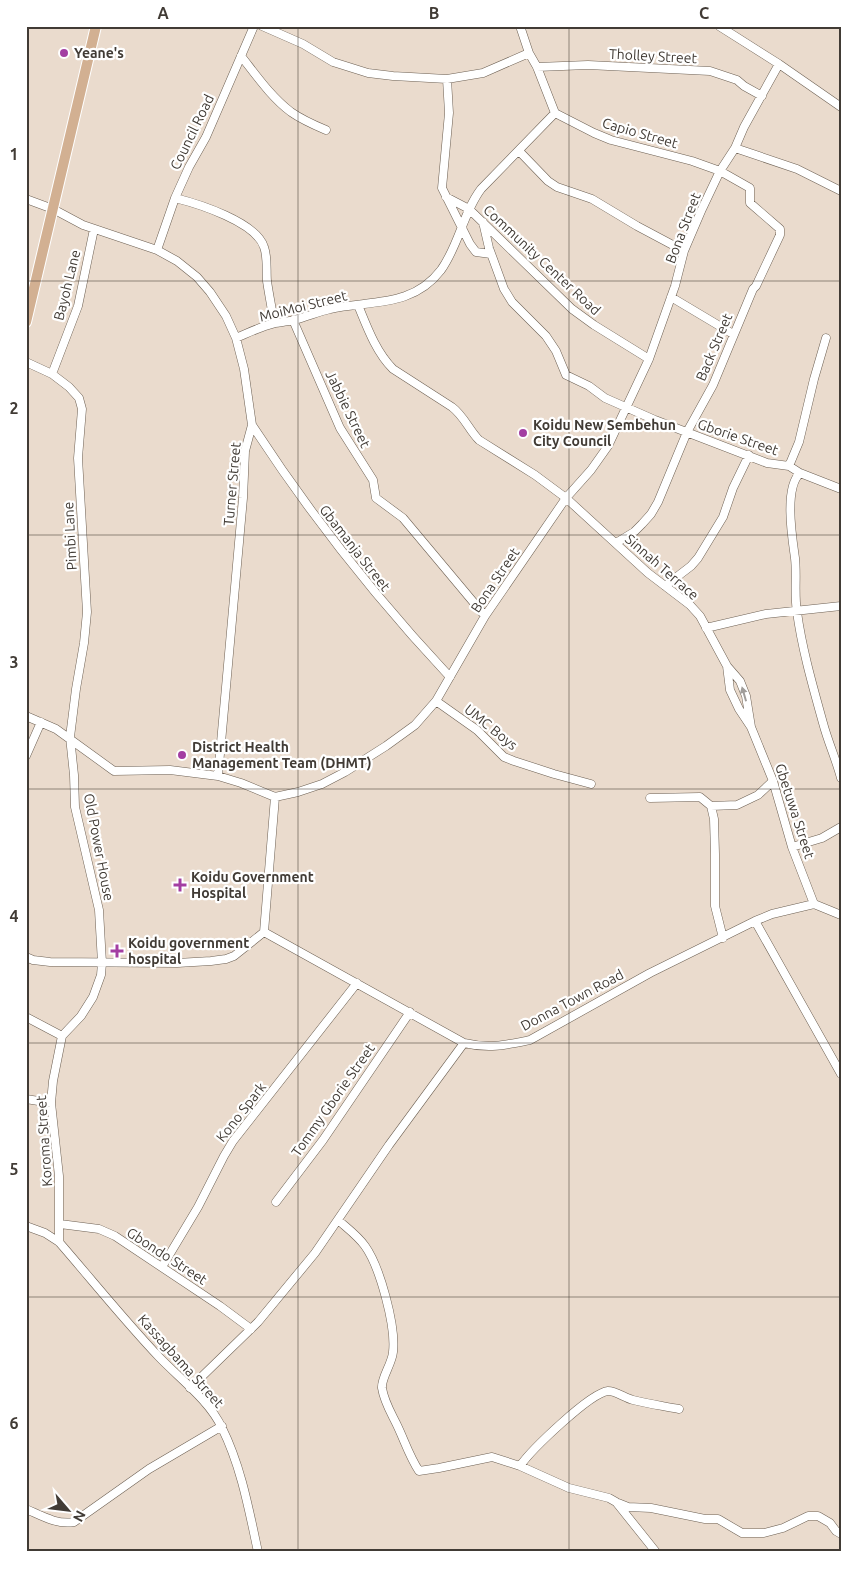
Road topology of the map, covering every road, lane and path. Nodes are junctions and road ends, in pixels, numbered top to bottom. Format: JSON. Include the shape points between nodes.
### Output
{"nodes":[{"id":1,"x":91,"y":26,"type":"edge"},
{"id":2,"x":96,"y":26,"type":"edge"},
{"id":3,"x":254,"y":26,"type":"edge"},
{"id":4,"x":262,"y":26,"type":"edge"},
{"id":5,"x":520,"y":26,"type":"edge"},
{"id":6,"x":719,"y":26,"type":"edge"},
{"id":7,"x":529,"y":53,"type":"junction"},
{"id":8,"x":241,"y":56,"type":"junction"},
{"id":9,"x":779,"y":64,"type":"junction"},
{"id":10,"x":537,"y":67,"type":"junction"},
{"id":11,"x":447,"y":79,"type":"junction"},
{"id":12,"x":762,"y":96,"type":"junction"},
{"id":13,"x":841,"y":107,"type":"edge"},
{"id":14,"x":555,"y":113,"type":"junction"},
{"id":15,"x":326,"y":130,"type":"dead end"},
{"id":16,"x":735,"y":148,"type":"junction"},
{"id":17,"x":519,"y":151,"type":"junction"},
{"id":18,"x":720,"y":171,"type":"junction"},
{"id":19,"x":841,"y":191,"type":"edge"},
{"id":20,"x":446,"y":197,"type":"junction"},
{"id":21,"x":176,"y":198,"type":"junction"},
{"id":22,"x":26,"y":199,"type":"edge"},
{"id":23,"x":50,"y":207,"type":"junction"},
{"id":24,"x":469,"y":209,"type":"junction"},
{"id":25,"x":484,"y":222,"type":"junction"},
{"id":26,"x":462,"y":228,"type":"junction"},
{"id":27,"x":94,"y":229,"type":"junction"},
{"id":28,"x":157,"y":250,"type":"junction"},
{"id":29,"x":684,"y":251,"type":"junction"},
{"id":30,"x":491,"y":254,"type":"junction"},
{"id":31,"x":26,"y":294,"type":"edge"},
{"id":32,"x":671,"y":297,"type":"junction"},
{"id":33,"x":358,"y":305,"type":"junction"},
{"id":34,"x":293,"y":320,"type":"junction"},
{"id":35,"x":26,"y":322,"type":"edge"},
{"id":36,"x":274,"y":323,"type":"junction"},
{"id":37,"x":733,"y":334,"type":"junction"},
{"id":38,"x":236,"y":338,"type":"junction"},
{"id":39,"x":826,"y":338,"type":"dead end"},
{"id":40,"x":649,"y":359,"type":"junction"},
{"id":41,"x":26,"y":362,"type":"edge"},
{"id":42,"x":52,"y":374,"type":"junction"},
{"id":43,"x":627,"y":407,"type":"junction"},
{"id":44,"x":252,"y":425,"type":"junction"},
{"id":45,"x":687,"y":432,"type":"junction"},
{"id":46,"x":749,"y":455,"type":"junction"},
{"id":47,"x":790,"y":466,"type":"junction"},
{"id":48,"x":800,"y":472,"type":"junction"},
{"id":49,"x":841,"y":488,"type":"edge"},
{"id":50,"x":566,"y":498,"type":"junction"},
{"id":51,"x":616,"y":543,"type":"junction"},
{"id":52,"x":665,"y":586,"type":"junction"},
{"id":53,"x":841,"y":606,"type":"edge"},
{"id":54,"x":796,"y":610,"type":"junction"},
{"id":55,"x":485,"y":616,"type":"junction"},
{"id":56,"x":706,"y":628,"type":"junction"},
{"id":57,"x":727,"y":666,"type":"junction"},
{"id":58,"x":450,"y":677,"type":"junction"},
{"id":59,"x":436,"y":701,"type":"junction"},
{"id":60,"x":26,"y":716,"type":"edge"},
{"id":61,"x":41,"y":722,"type":"junction"},
{"id":62,"x":751,"y":727,"type":"junction"},
{"id":63,"x":70,"y":737,"type":"junction"},
{"id":64,"x":26,"y":756,"type":"edge"},
{"id":65,"x":218,"y":776,"type":"junction"},
{"id":66,"x":841,"y":778,"type":"edge"},
{"id":67,"x":773,"y":781,"type":"junction"},
{"id":68,"x":591,"y":784,"type":"dead end"},
{"id":69,"x":275,"y":797,"type":"junction"},
{"id":70,"x":650,"y":798,"type":"dead end"},
{"id":71,"x":711,"y":806,"type":"junction"},
{"id":72,"x":841,"y":828,"type":"edge"},
{"id":73,"x":792,"y":847,"type":"junction"},
{"id":74,"x":814,"y":904,"type":"junction"},
{"id":75,"x":841,"y":915,"type":"edge"},
{"id":76,"x":755,"y":921,"type":"junction"},
{"id":77,"x":264,"y":932,"type":"junction"},
{"id":78,"x":723,"y":938,"type":"junction"},
{"id":79,"x":26,"y":957,"type":"edge"},
{"id":80,"x":102,"y":963,"type":"junction"},
{"id":81,"x":357,"y":983,"type":"junction"},
{"id":82,"x":410,"y":1012,"type":"junction"},
{"id":83,"x":26,"y":1017,"type":"edge"},
{"id":84,"x":62,"y":1036,"type":"junction"},
{"id":85,"x":464,"y":1043,"type":"junction"},
{"id":86,"x":841,"y":1074,"type":"edge"},
{"id":87,"x":26,"y":1099,"type":"edge"},
{"id":88,"x":51,"y":1102,"type":"junction"},
{"id":89,"x":276,"y":1202,"type":"dead end"},
{"id":90,"x":338,"y":1220,"type":"junction"},
{"id":91,"x":60,"y":1224,"type":"junction"},
{"id":92,"x":26,"y":1226,"type":"edge"},
{"id":93,"x":59,"y":1242,"type":"junction"},
{"id":94,"x":162,"y":1267,"type":"junction"},
{"id":95,"x":250,"y":1329,"type":"junction"},
{"id":96,"x":190,"y":1388,"type":"junction"},
{"id":97,"x":679,"y":1409,"type":"dead end"},
{"id":98,"x":222,"y":1426,"type":"junction"},
{"id":99,"x":520,"y":1466,"type":"junction"},
{"id":100,"x":616,"y":1502,"type":"junction"},
{"id":101,"x":26,"y":1510,"type":"edge"},
{"id":102,"x":841,"y":1534,"type":"edge"},
{"id":103,"x":258,"y":1552,"type":"edge"},
{"id":104,"x":656,"y":1552,"type":"edge"}],
"edges":[{"from":1,"to":23,"type":"main road"},
{"from":2,"to":23,"type":"main road"},
{"from":3,"to":8,"type":"street","name":"Council Road"},
{"from":4,"to":11,"type":"street","via":[[351,69]]},
{"from":5,"to":7,"type":"street"},
{"from":6,"to":9,"type":"street"},
{"from":7,"to":10,"type":"street"},
{"from":7,"to":11,"type":"street","via":[[483,73]]},
{"from":8,"to":15,"type":"street","via":[[282,105]]},
{"from":8,"to":21,"type":"street","name":"Council Road"},
{"from":9,"to":12,"type":"street","name":"Bona Street"},
{"from":9,"to":13,"type":"street"},
{"from":10,"to":12,"type":"street","name":"Tholley Street","via":[[588,65],[710,71],[737,80]]},
{"from":10,"to":14,"type":"street"},
{"from":11,"to":20,"type":"street","via":[[449,113],[442,180]]},
{"from":12,"to":16,"type":"street","name":"Bona Street"},
{"from":14,"to":17,"type":"street","name":"MoiMoi Street"},
{"from":14,"to":18,"type":"street","name":"Capio Street","via":[[611,140]]},
{"from":16,"to":18,"type":"street","name":"Bona Street"},
{"from":16,"to":19,"type":"street","via":[[797,168]]},
{"from":17,"to":24,"type":"street","name":"MoiMoi Street","via":[[481,188]]},
{"from":17,"to":29,"type":"street","via":[[548,182],[592,199]]},
{"from":18,"to":29,"type":"street","name":"Bona Street"},
{"from":18,"to":37,"type":"street","name":"Back Street","via":[[750,188],[750,204],[780,229],[780,236]]},
{"from":20,"to":24,"type":"street","name":"Community Center Road"},
{"from":20,"to":26,"type":"street"},
{"from":21,"to":28,"type":"street","name":"Council Road"},
{"from":21,"to":36,"type":"street","via":[[215,211],[260,238],[265,247]]},
{"from":22,"to":23,"type":"street","name":"Turner Street"},
{"from":23,"to":27,"type":"street","name":"Turner Street"},
{"from":23,"to":31,"type":"main road"},
{"from":23,"to":35,"type":"main road"},
{"from":24,"to":25,"type":"street","name":"Community Center Road"},
{"from":24,"to":26,"type":"street","name":"MoiMoi Street"},
{"from":25,"to":30,"type":"street","name":"Gborie Street"},
{"from":25,"to":40,"type":"street","name":"Community Center Road","via":[[572,309]]},
{"from":26,"to":30,"type":"street","via":[[476,252]]},
{"from":26,"to":33,"type":"street","name":"MoiMoi Street","via":[[434,278],[403,297],[385,303]]},
{"from":27,"to":28,"type":"street","name":"Turner Street"},
{"from":27,"to":42,"type":"street","name":"Bayoh Lane","via":[[78,306]]},
{"from":28,"to":38,"type":"street","name":"Turner Street","via":[[197,277],[220,308]]},
{"from":29,"to":32,"type":"street","name":"Bona Street"},
{"from":30,"to":43,"type":"street","name":"Gborie Street","via":[[512,302],[546,336],[566,375]]},
{"from":32,"to":37,"type":"street"},
{"from":32,"to":40,"type":"street","name":"Bona Street"},
{"from":33,"to":34,"type":"street","name":"MoiMoi Street"},
{"from":33,"to":50,"type":"street","via":[[392,369],[452,407],[479,440]]},
{"from":34,"to":36,"type":"street","name":"MoiMoi Street"},
{"from":34,"to":55,"type":"street","name":"Jabbie Street","via":[[340,428],[372,480],[376,498],[403,518]]},
{"from":36,"to":38,"type":"street","name":"MoiMoi Street"},
{"from":37,"to":45,"type":"street","name":"Back Street","via":[[714,384]]},
{"from":38,"to":44,"type":"street","name":"Turner Street"},
{"from":39,"to":47,"type":"street"},
{"from":40,"to":43,"type":"street","name":"Bona Street"},
{"from":41,"to":42,"type":"street","name":"Pimbi Lane"},
{"from":42,"to":63,"type":"street","name":"Pimbi Lane","via":[[69,387],[82,409],[78,458],[87,612]]},
{"from":43,"to":45,"type":"street","name":"Gborie Street"},
{"from":43,"to":50,"type":"street","name":"Bona Street","via":[[608,446]]},
{"from":44,"to":58,"type":"street","name":"Gbamanja Street","via":[[299,496],[353,566],[401,625]]},
{"from":44,"to":65,"type":"street","name":"Turner Street","via":[[245,451]]},
{"from":45,"to":46,"type":"street","name":"Gborie Street"},
{"from":45,"to":51,"type":"street","name":"Back Street","via":[[651,514],[634,532]]},
{"from":46,"to":47,"type":"street","name":"Gborie Street","via":[[767,463]]},
{"from":46,"to":52,"type":"street","via":[[723,517],[698,558]]},
{"from":47,"to":48,"type":"street","name":"Gborie Street"},
{"from":48,"to":49,"type":"street","name":"Gborie Street"},
{"from":48,"to":54,"type":"street","via":[[795,477],[791,514]]},
{"from":50,"to":51,"type":"street","name":"Sinnah Terrace"},
{"from":50,"to":55,"type":"street","name":"Bona Street"},
{"from":51,"to":52,"type":"street","name":"Sinnah Terrace"},
{"from":52,"to":56,"type":"street","name":"Sinnah Terrace","via":[[690,605]]},
{"from":53,"to":54,"type":"street"},
{"from":54,"to":56,"type":"street"},
{"from":54,"to":66,"type":"street","via":[[823,724]]},
{"from":55,"to":58,"type":"street","name":"Bona Street"},
{"from":56,"to":57,"type":"street","name":"Sinnah Terrace"},
{"from":57,"to":62,"type":"street","name":"Sinnah Terrace","via":[[730,690]]},
{"from":62,"to":57,"type":"street","name":"Sinnah Terrace","one_way":true,"via":[[743,687]]},
{"from":58,"to":59,"type":"street","name":"Bona Street"},
{"from":59,"to":68,"type":"street","name":"UMC Boys","via":[[477,730],[504,756]]},
{"from":59,"to":69,"type":"street","name":"Bona Street","via":[[415,725],[345,772],[322,784]]},
{"from":60,"to":61,"type":"street"},
{"from":61,"to":63,"type":"street"},
{"from":61,"to":64,"type":"street"},
{"from":62,"to":67,"type":"street","name":"Gbetuwa Street"},
{"from":63,"to":65,"type":"street","via":[[114,771],[170,770]]},
{"from":63,"to":80,"type":"street","name":"Old Power House","via":[[75,807],[99,910]]},
{"from":65,"to":69,"type":"street"},
{"from":67,"to":71,"type":"street","via":[[758,795],[737,805]]},
{"from":67,"to":73,"type":"street","name":"Gbetuwa Street"},
{"from":69,"to":77,"type":"street"},
{"from":70,"to":71,"type":"street","via":[[700,797]]},
{"from":71,"to":78,"type":"street","via":[[714,818],[715,906]]},
{"from":72,"to":73,"type":"street"},
{"from":73,"to":74,"type":"street","name":"Gbetuwa Street"},
{"from":74,"to":75,"type":"street"},
{"from":74,"to":76,"type":"street","name":"Donna Town Road"},
{"from":76,"to":78,"type":"street","name":"Donna Town Road"},
{"from":76,"to":86,"type":"street"},
{"from":77,"to":80,"type":"street","via":[[226,959]]},
{"from":77,"to":81,"type":"street","name":"Donna Town Road"},
{"from":78,"to":85,"type":"street","name":"Donna Town Road","via":[[530,1040],[482,1047]]},
{"from":79,"to":80,"type":"street","via":[[50,962]]},
{"from":80,"to":84,"type":"street","via":[[93,996],[81,1016]]},
{"from":81,"to":82,"type":"street","name":"Donna Town Road"},
{"from":81,"to":94,"type":"street","name":"Kono Spark","via":[[233,1141]]},
{"from":82,"to":85,"type":"street","name":"Donna Town Road"},
{"from":82,"to":89,"type":"street","name":"Tommy Gborie Street","via":[[323,1140]]},
{"from":83,"to":84,"type":"street"},
{"from":84,"to":88,"type":"street","name":"Koroma Street"},
{"from":85,"to":90,"type":"street"},
{"from":87,"to":88,"type":"street"},
{"from":88,"to":91,"type":"street","name":"Koroma Street","via":[[59,1176]]},
{"from":90,"to":95,"type":"street","via":[[315,1253]]},
{"from":90,"to":99,"type":"street","via":[[365,1245],[377,1269],[389,1310],[394,1344],[392,1360],[382,1385],[383,1394],[420,1471],[492,1457]]},
{"from":91,"to":93,"type":"street","name":"Koroma Street"},
{"from":91,"to":94,"type":"street","name":"Gbondo Street","via":[[106,1232]]},
{"from":92,"to":93,"type":"street","name":"Kassagbama Street"},
{"from":93,"to":96,"type":"street","name":"Kassagbama Street"},
{"from":94,"to":95,"type":"street","name":"Gbondo Street"},
{"from":95,"to":96,"type":"street"},
{"from":96,"to":98,"type":"street","name":"Kassagbama Street"},
{"from":97,"to":99,"type":"street","via":[[632,1400],[608,1391],[599,1394],[564,1420]]},
{"from":98,"to":101,"type":"street","via":[[156,1465],[74,1522],[57,1522]]},
{"from":98,"to":103,"type":"street","name":"Kassagbama Street","via":[[241,1479]]},
{"from":99,"to":100,"type":"street","via":[[569,1488]]},
{"from":100,"to":102,"type":"street","via":[[628,1507],[718,1519],[742,1533],[764,1533],[808,1516],[818,1516]]},
{"from":100,"to":104,"type":"street"}]}
